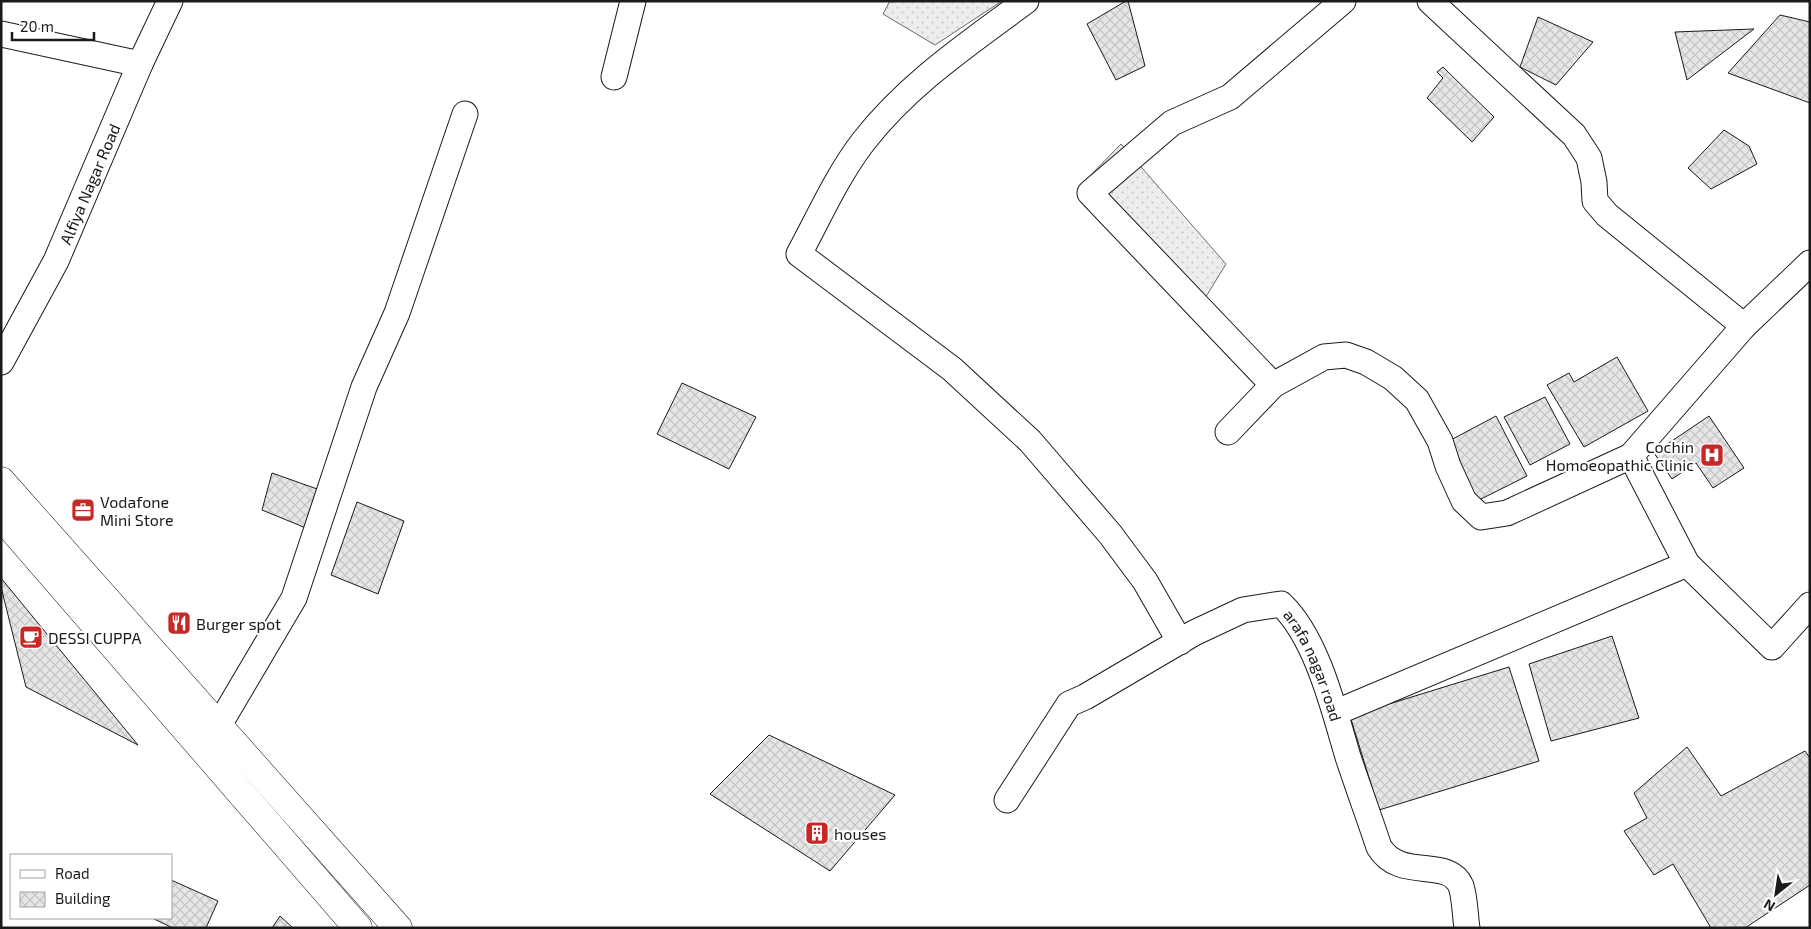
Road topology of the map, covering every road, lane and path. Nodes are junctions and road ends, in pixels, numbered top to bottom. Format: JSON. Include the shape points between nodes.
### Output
{"nodes":[{"id":1,"x":170,"y":1,"type":"edge"},
{"id":2,"x":633,"y":1,"type":"edge"},
{"id":3,"x":1026,"y":1,"type":"edge"},
{"id":4,"x":1343,"y":1,"type":"edge"},
{"id":5,"x":1430,"y":1,"type":"edge"},
{"id":6,"x":1,"y":34,"type":"edge"},
{"id":7,"x":140,"y":64,"type":"junction"},
{"id":8,"x":614,"y":77,"type":"dead end"},
{"id":9,"x":465,"y":114,"type":"dead end"},
{"id":10,"x":1810,"y":263,"type":"edge"},
{"id":11,"x":1744,"y":326,"type":"junction"},
{"id":12,"x":1,"y":362,"type":"edge"},
{"id":13,"x":1273,"y":385,"type":"junction"},
{"id":14,"x":1228,"y":432,"type":"dead end"},
{"id":15,"x":1631,"y":456,"type":"junction"},
{"id":16,"x":1,"y":481,"type":"edge"},
{"id":17,"x":1,"y":516,"type":"edge"},
{"id":18,"x":1687,"y":564,"type":"junction"},
{"id":19,"x":1810,"y":605,"type":"edge"},
{"id":20,"x":1180,"y":642,"type":"junction"},
{"id":21,"x":1337,"y":712,"type":"junction"},
{"id":22,"x":220,"y":725,"type":"junction"},
{"id":23,"x":1007,"y":800,"type":"dead end"},
{"id":24,"x":358,"y":928,"type":"edge"},
{"id":25,"x":398,"y":928,"type":"edge"},
{"id":26,"x":1466,"y":928,"type":"edge"}],
"edges":[{"from":1,"to":7,"type":"street","name":"Alfiya Nagar Road"},
{"from":2,"to":8,"type":"street"},
{"from":3,"to":20,"type":"street","via":[[921,80],[872,130],[842,174],[799,254],[952,369],[1030,442],[1146,581]]},
{"from":4,"to":13,"type":"street","via":[[1230,97],[1172,123],[1090,193]]},
{"from":5,"to":11,"type":"street","via":[[1574,135],[1588,158],[1595,201],[1607,215]]},
{"from":6,"to":7,"type":"street"},
{"from":7,"to":12,"type":"street","name":"Alfiya Nagar Road","via":[[56,261]]},
{"from":9,"to":22,"type":"street","via":[[397,313],[364,387],[294,598]]},
{"from":10,"to":11,"type":"street"},
{"from":11,"to":15,"type":"street"},
{"from":13,"to":14,"type":"street"},
{"from":13,"to":15,"type":"street","via":[[1324,357],[1346,355],[1366,362],[1393,378],[1417,400],[1440,441],[1464,501],[1481,517],[1507,513]]},
{"from":15,"to":18,"type":"street"},
{"from":16,"to":22,"type":"main road"},
{"from":17,"to":24,"type":"main road"},
{"from":18,"to":19,"type":"street","via":[[1772,647]]},
{"from":18,"to":21,"type":"street"},
{"from":20,"to":21,"type":"street","name":"arafa nagar road","via":[[1243,610],[1281,604],[1293,615],[1306,638]]},
{"from":20,"to":23,"type":"street","name":"arafa nagar road","via":[[1086,698],[1068,704]]},
{"from":21,"to":26,"type":"street","name":"arafa nagar road","via":[[1348,756],[1386,859],[1442,870],[1456,878],[1461,887]]},
{"from":22,"to":25,"type":"main road"}]}
